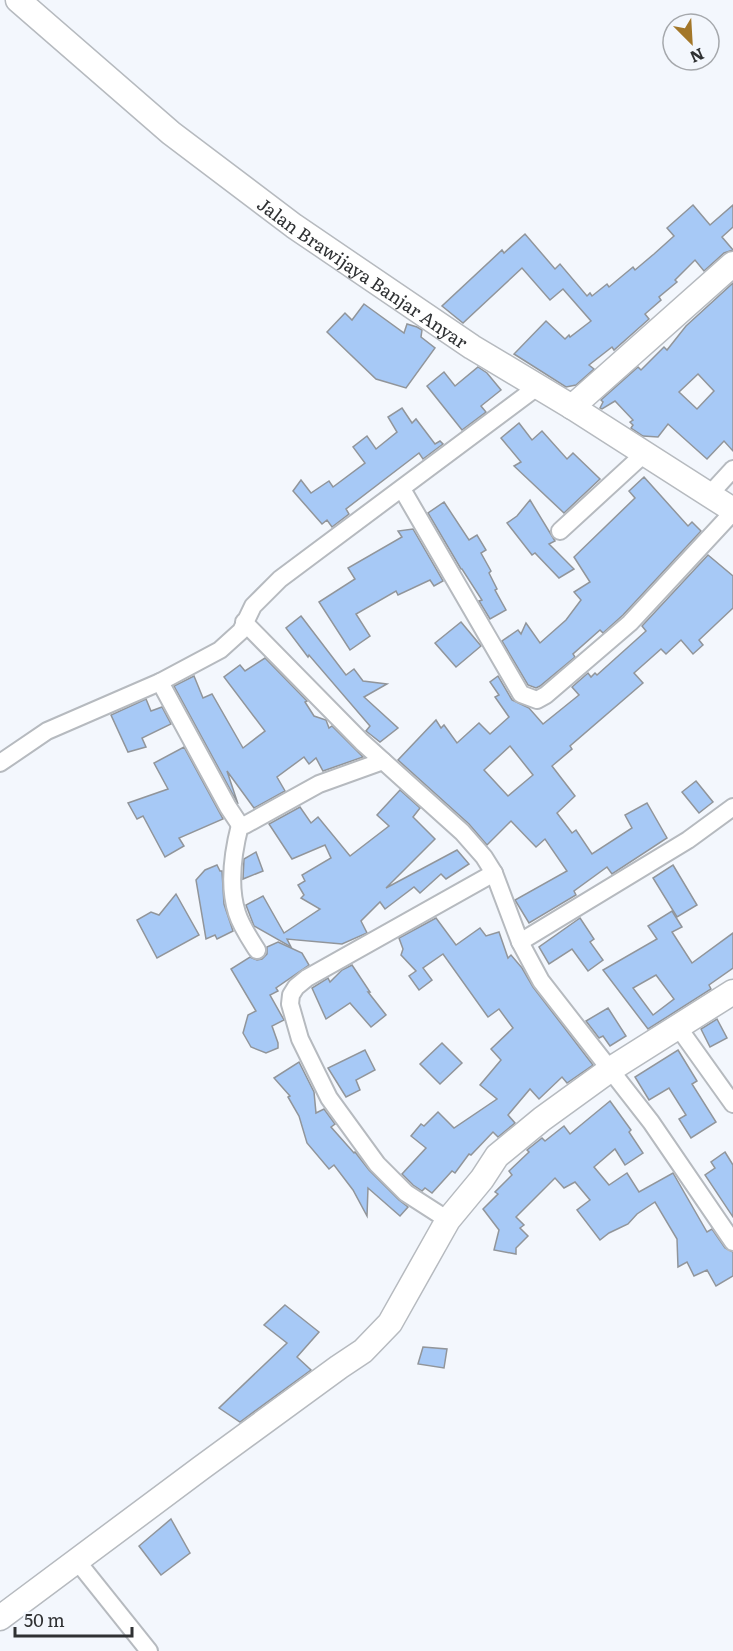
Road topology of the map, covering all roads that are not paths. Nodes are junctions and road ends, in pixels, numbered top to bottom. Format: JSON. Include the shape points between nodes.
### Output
{"nodes":[{"id":1,"x":29,"y":3,"type":"edge"},
{"id":2,"x":733,"y":264,"type":"edge"},
{"id":3,"x":537,"y":387,"type":"junction"},
{"id":4,"x":572,"y":407,"type":"junction"},
{"id":5,"x":645,"y":453,"type":"junction"},
{"id":6,"x":733,"y":469,"type":"edge"},
{"id":7,"x":402,"y":489,"type":"junction"},
{"id":8,"x":710,"y":494,"type":"junction"},
{"id":9,"x":733,"y":511,"type":"edge"},
{"id":10,"x":560,"y":531,"type":"dead end"},
{"id":11,"x":244,"y":622,"type":"junction"},
{"id":12,"x":160,"y":682,"type":"junction"},
{"id":13,"x":384,"y":761,"type":"junction"},
{"id":14,"x":0,"y":763,"type":"edge"},
{"id":15,"x":733,"y":807,"type":"edge"},
{"id":16,"x":240,"y":825,"type":"junction"},
{"id":17,"x":494,"y":873,"type":"junction"},
{"id":18,"x":520,"y":942,"type":"junction"},
{"id":19,"x":258,"y":950,"type":"dead end"},
{"id":20,"x":733,"y":992,"type":"edge"},
{"id":21,"x":678,"y":1027,"type":"junction"},
{"id":22,"x":611,"y":1069,"type":"junction"},
{"id":23,"x":733,"y":1104,"type":"edge"},
{"id":24,"x":448,"y":1220,"type":"junction"},
{"id":25,"x":733,"y":1242,"type":"edge"},
{"id":26,"x":77,"y":1562,"type":"junction"},
{"id":27,"x":0,"y":1618,"type":"edge"},
{"id":28,"x":149,"y":1651,"type":"edge"}],
"edges":[{"from":1,"to":3,"type":"street","name":"Jalan Brawijaya Banjar Anyar","via":[[130,99],[230,179],[472,348]]},
{"from":2,"to":4,"type":"street"},
{"from":3,"to":4,"type":"street","name":"Jalan Brawijaya Banjar Anyar"},
{"from":3,"to":7,"type":"street"},
{"from":4,"to":5,"type":"street","name":"Jalan Brawijaya Banjar Anyar"},
{"from":5,"to":8,"type":"street","name":"Jalan Brawijaya Banjar Anyar"},
{"from":5,"to":10,"type":"street"},
{"from":6,"to":8,"type":"street"},
{"from":7,"to":9,"type":"street","via":[[521,694],[537,700],[630,623]]},
{"from":7,"to":11,"type":"street","via":[[280,579],[253,606]]},
{"from":8,"to":9,"type":"street","name":"Jalan Brawijaya Banjar Anyar"},
{"from":11,"to":12,"type":"street","via":[[241,631],[220,650]]},
{"from":11,"to":13,"type":"street"},
{"from":12,"to":14,"type":"street","via":[[46,731]]},
{"from":12,"to":16,"type":"street"},
{"from":13,"to":16,"type":"street","via":[[319,784]]},
{"from":13,"to":17,"type":"street","via":[[462,832]]},
{"from":15,"to":18,"type":"street","via":[[688,840]]},
{"from":16,"to":19,"type":"street","via":[[233,864],[234,895],[237,914]]},
{"from":17,"to":18,"type":"street"},
{"from":17,"to":24,"type":"street","via":[[307,978],[291,995],[300,1039],[329,1098],[377,1164],[406,1193]]},
{"from":18,"to":22,"type":"street","via":[[551,994]]},
{"from":20,"to":21,"type":"street"},
{"from":21,"to":22,"type":"street"},
{"from":21,"to":23,"type":"street"},
{"from":22,"to":24,"type":"street","via":[[497,1156]]},
{"from":22,"to":25,"type":"street"},
{"from":24,"to":26,"type":"street","via":[[390,1323],[363,1351]]},
{"from":26,"to":27,"type":"street"},
{"from":26,"to":28,"type":"street"}]}
